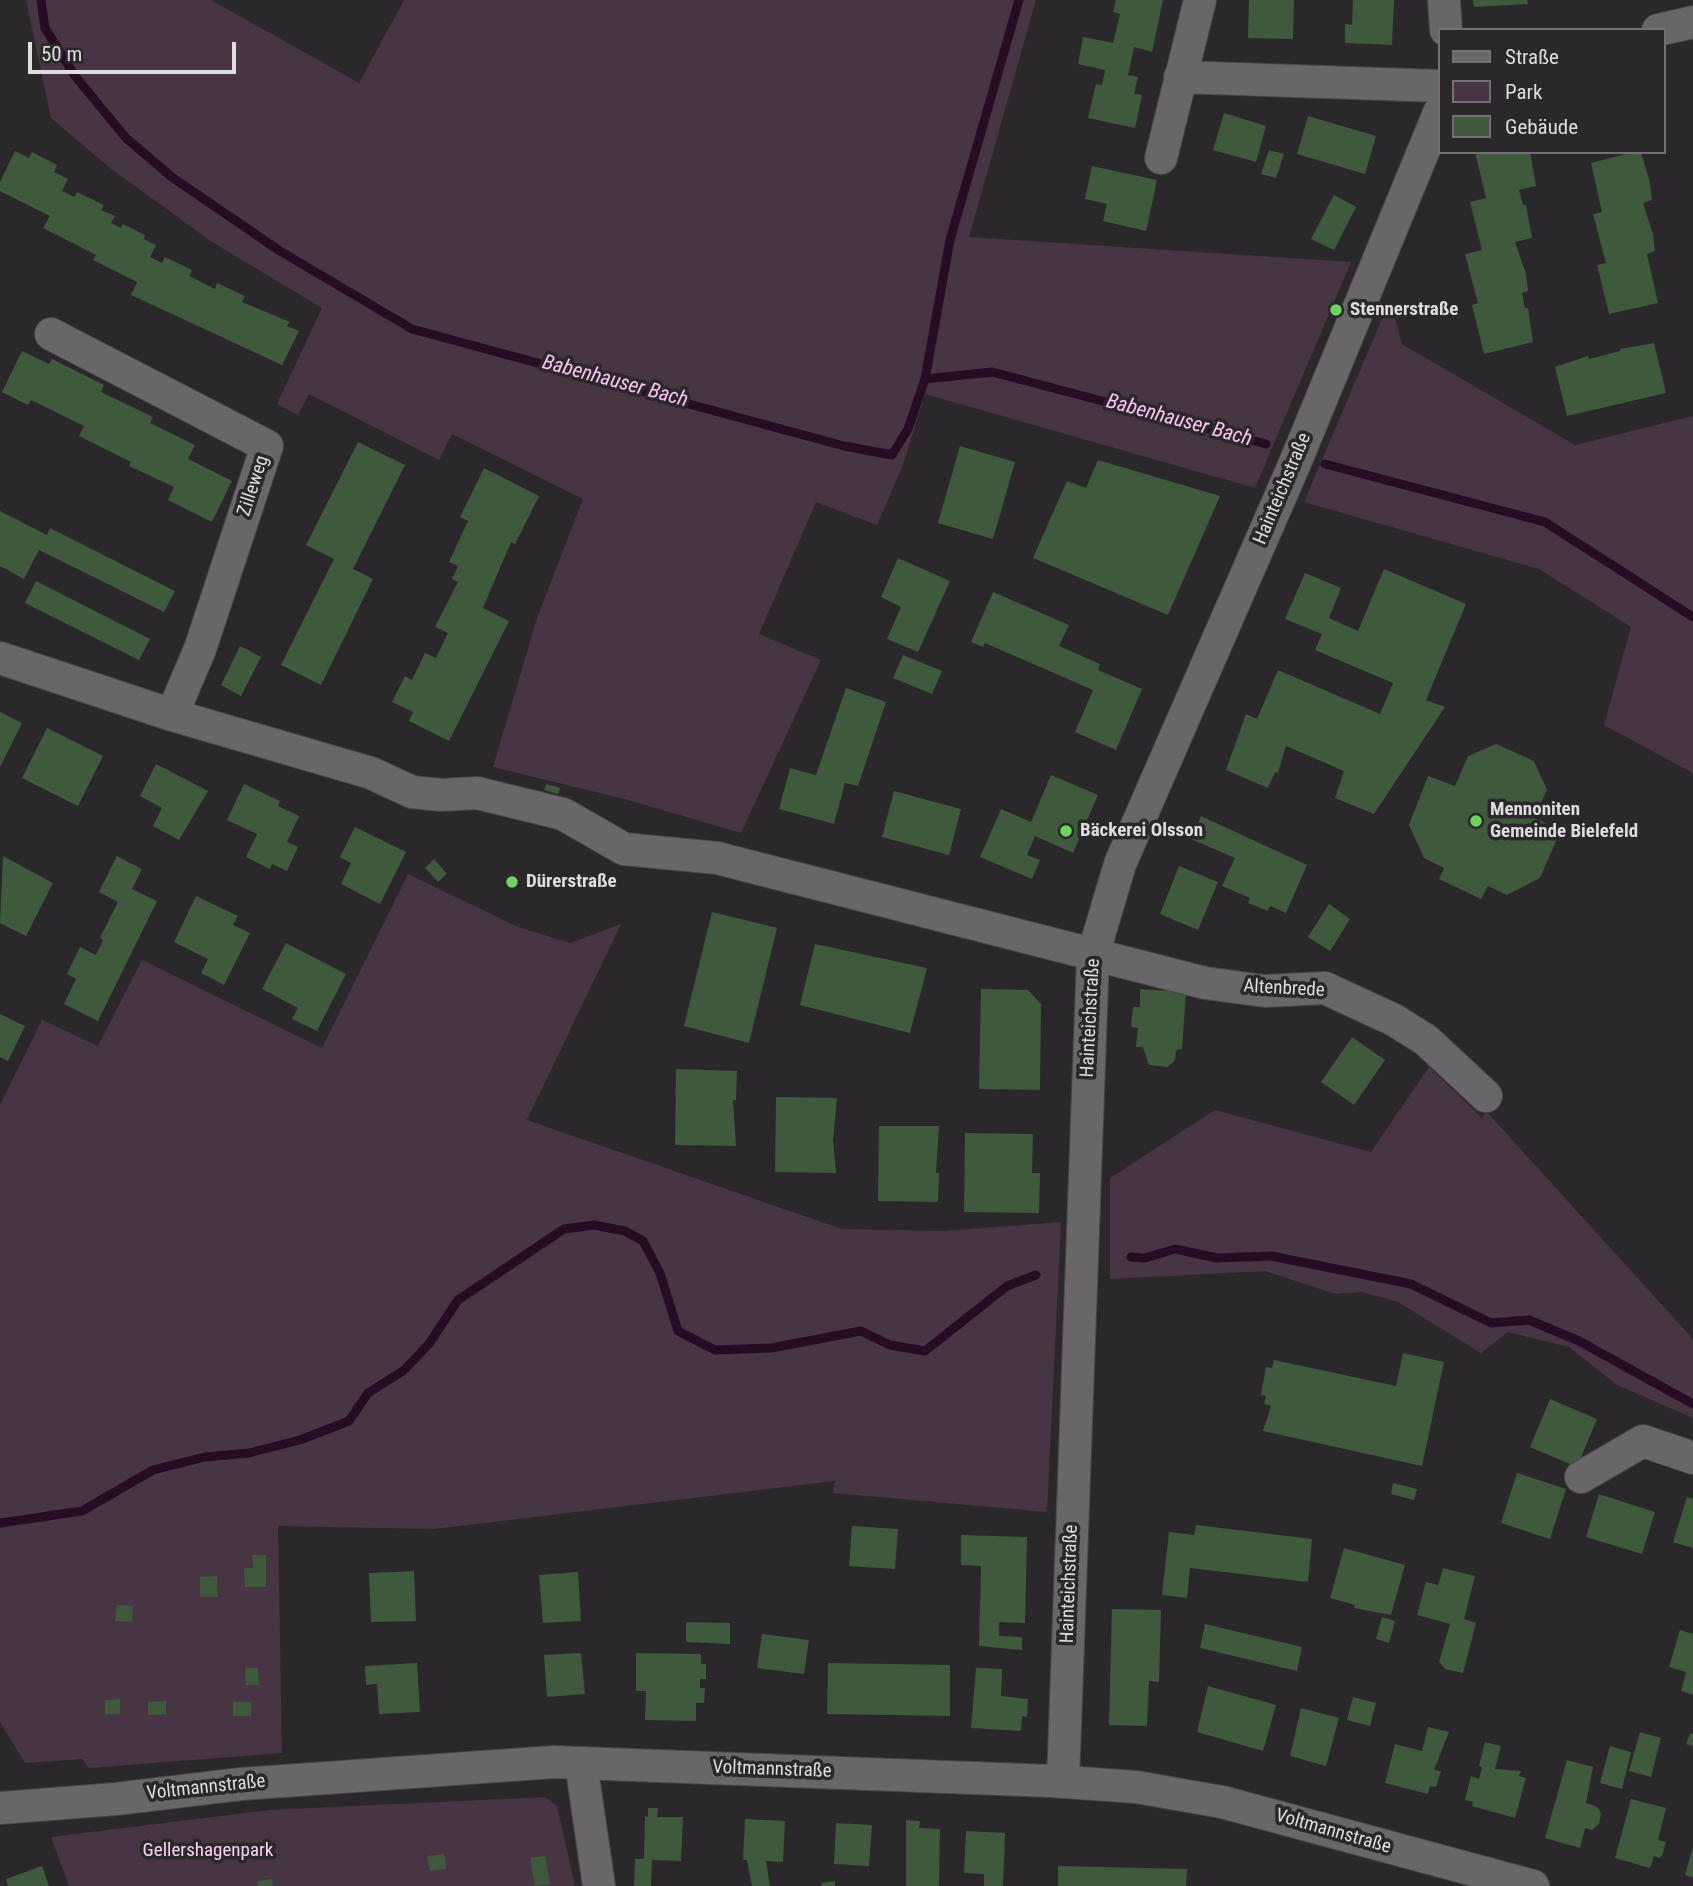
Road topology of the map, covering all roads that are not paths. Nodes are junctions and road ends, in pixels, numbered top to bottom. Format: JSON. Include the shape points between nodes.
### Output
{"nodes":[{"id":1,"x":1200,"y":0,"type":"edge"},
{"id":2,"x":1444,"y":0,"type":"edge"},
{"id":3,"x":1693,"y":22,"type":"edge"},
{"id":4,"x":1446,"y":28,"type":"edge"},
{"id":5,"x":1665,"y":28,"type":"edge"},
{"id":6,"x":1180,"y":77,"type":"junction"},
{"id":7,"x":1438,"y":86,"type":"edge"},
{"id":8,"x":1438,"y":115,"type":"edge"},
{"id":9,"x":1161,"y":158,"type":"dead end"},
{"id":10,"x":51,"y":334,"type":"dead end"},
{"id":11,"x":0,"y":658,"type":"edge"},
{"id":12,"x":172,"y":715,"type":"junction"},
{"id":13,"x":1093,"y":955,"type":"junction"},
{"id":14,"x":1486,"y":1096,"type":"dead end"},
{"id":15,"x":1693,"y":1458,"type":"edge"},
{"id":16,"x":1581,"y":1477,"type":"dead end"},
{"id":17,"x":581,"y":1763,"type":"junction"},
{"id":18,"x":1063,"y":1781,"type":"junction"},
{"id":19,"x":0,"y":1808,"type":"edge"},
{"id":20,"x":598,"y":1886,"type":"edge"},
{"id":21,"x":1533,"y":1886,"type":"edge"}],
"edges":[{"from":1,"to":6,"type":"street"},
{"from":2,"to":4,"type":"street"},
{"from":3,"to":5,"type":"street"},
{"from":6,"to":7,"type":"street"},
{"from":6,"to":9,"type":"street"},
{"from":8,"to":13,"type":"street","name":"Hainteichstraße","via":[[1295,463],[1120,864]]},
{"from":10,"to":12,"type":"street","name":"Zilleweg","via":[[267,446],[200,649]]},
{"from":11,"to":12,"type":"street"},
{"from":12,"to":13,"type":"street","via":[[371,773],[412,792],[477,793],[563,814],[624,849],[717,858]]},
{"from":13,"to":14,"type":"street","name":"Altenbrede","via":[[1205,983],[1265,991],[1325,988],[1426,1040]]},
{"from":13,"to":18,"type":"street","name":"Hainteichstraße"},
{"from":15,"to":16,"type":"street","via":[[1643,1441]]},
{"from":17,"to":18,"type":"street","name":"Voltmannstraße"},
{"from":17,"to":19,"type":"street","name":"Voltmannstraße","via":[[280,1780]]},
{"from":17,"to":20,"type":"street"},
{"from":18,"to":21,"type":"street","name":"Voltmannstraße","via":[[1136,1787],[1229,1804]]}]}
